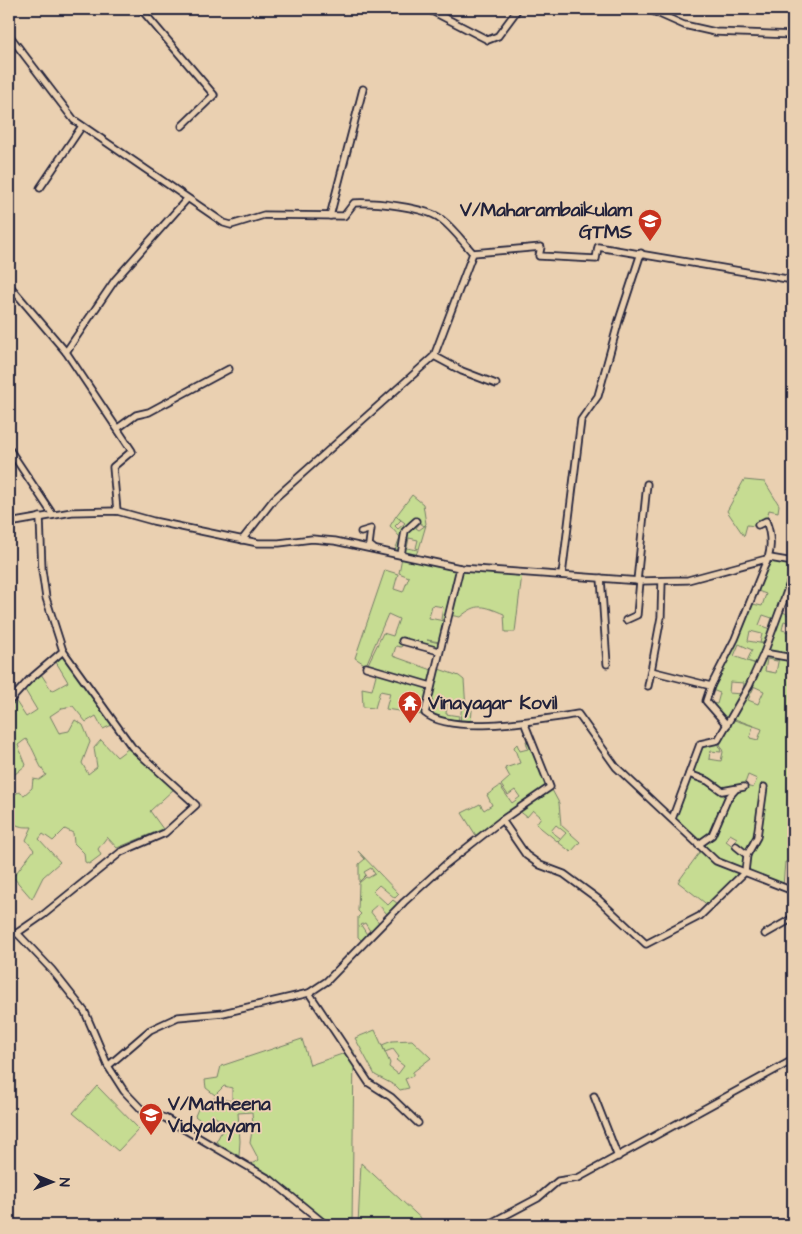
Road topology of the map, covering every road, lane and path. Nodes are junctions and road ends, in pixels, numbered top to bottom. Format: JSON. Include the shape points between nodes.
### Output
{"nodes":[{"id":1,"x":141,"y":9,"type":"edge"},
{"id":2,"x":428,"y":9,"type":"edge"},
{"id":3,"x":518,"y":9,"type":"edge"},
{"id":4,"x":648,"y":9,"type":"edge"},
{"id":5,"x":9,"y":35,"type":"edge"},
{"id":6,"x":793,"y":35,"type":"edge"},
{"id":7,"x":363,"y":88,"type":"dead end"},
{"id":8,"x":82,"y":126,"type":"junction"},
{"id":9,"x":182,"y":126,"type":"dead end"},
{"id":10,"x":40,"y":188,"type":"dead end"},
{"id":11,"x":186,"y":199,"type":"junction"},
{"id":12,"x":330,"y":216,"type":"junction"},
{"id":13,"x":641,"y":252,"type":"junction"},
{"id":14,"x":474,"y":253,"type":"junction"},
{"id":15,"x":793,"y":280,"type":"edge"},
{"id":16,"x":9,"y":285,"type":"edge"},
{"id":17,"x":66,"y":352,"type":"junction"},
{"id":18,"x":434,"y":356,"type":"junction"},
{"id":19,"x":229,"y":369,"type":"dead end"},
{"id":20,"x":496,"y":384,"type":"dead end"},
{"id":21,"x":118,"y":428,"type":"junction"},
{"id":22,"x":9,"y":449,"type":"edge"},
{"id":23,"x":647,"y":484,"type":"dead end"},
{"id":24,"x":117,"y":511,"type":"junction"},
{"id":25,"x":53,"y":515,"type":"junction"},
{"id":26,"x":40,"y":517,"type":"junction"},
{"id":27,"x":416,"y":521,"type":"dead end"},
{"id":28,"x":9,"y":523,"type":"edge"},
{"id":29,"x":758,"y":525,"type":"dead end"},
{"id":30,"x":361,"y":532,"type":"dead end"},
{"id":31,"x":242,"y":540,"type":"junction"},
{"id":32,"x":377,"y":550,"type":"junction"},
{"id":33,"x":400,"y":555,"type":"junction"},
{"id":34,"x":770,"y":558,"type":"junction"},
{"id":35,"x":793,"y":562,"type":"edge"},
{"id":36,"x":460,"y":568,"type":"junction"},
{"id":37,"x":562,"y":575,"type":"junction"},
{"id":38,"x":793,"y":575,"type":"edge"},
{"id":39,"x":601,"y":578,"type":"junction"},
{"id":40,"x":638,"y":581,"type":"junction"},
{"id":41,"x":662,"y":581,"type":"junction"},
{"id":42,"x":626,"y":620,"type":"dead end"},
{"id":43,"x":402,"y":641,"type":"dead end"},
{"id":44,"x":62,"y":651,"type":"junction"},
{"id":45,"x":438,"y":651,"type":"junction"},
{"id":46,"x":764,"y":653,"type":"junction"},
{"id":47,"x":793,"y":658,"type":"edge"},
{"id":48,"x":607,"y":664,"type":"dead end"},
{"id":49,"x":366,"y":666,"type":"dead end"},
{"id":50,"x":651,"y":671,"type":"junction"},
{"id":51,"x":431,"y":686,"type":"junction"},
{"id":52,"x":648,"y":686,"type":"dead end"},
{"id":53,"x":711,"y":686,"type":"junction"},
{"id":54,"x":9,"y":702,"type":"edge"},
{"id":55,"x":524,"y":722,"type":"junction"},
{"id":56,"x":727,"y":725,"type":"junction"},
{"id":57,"x":689,"y":774,"type":"junction"},
{"id":58,"x":744,"y":787,"type":"dead end"},
{"id":59,"x":764,"y":787,"type":"dead end"},
{"id":60,"x":736,"y":789,"type":"junction"},
{"id":61,"x":672,"y":819,"type":"junction"},
{"id":62,"x":502,"y":820,"type":"junction"},
{"id":63,"x":698,"y":845,"type":"junction"},
{"id":64,"x":736,"y":846,"type":"dead end"},
{"id":65,"x":747,"y":855,"type":"junction"},
{"id":66,"x":745,"y":872,"type":"junction"},
{"id":67,"x":793,"y":891,"type":"edge"},
{"id":68,"x":793,"y":918,"type":"edge"},
{"id":69,"x":17,"y":933,"type":"junction"},
{"id":70,"x":765,"y":934,"type":"dead end"},
{"id":71,"x":9,"y":936,"type":"edge"},
{"id":72,"x":309,"y":993,"type":"junction"},
{"id":73,"x":793,"y":1060,"type":"edge"},
{"id":74,"x":108,"y":1066,"type":"junction"},
{"id":75,"x":594,"y":1096,"type":"dead end"},
{"id":76,"x":418,"y":1123,"type":"dead end"},
{"id":77,"x":618,"y":1157,"type":"junction"},
{"id":78,"x":326,"y":1225,"type":"edge"},
{"id":79,"x":488,"y":1225,"type":"edge"}],
"edges":[{"from":1,"to":9,"type":"street","via":[[214,95]]},
{"from":2,"to":3,"type":"street","via":[[488,40],[498,36]]},
{"from":4,"to":6,"type":"street","via":[[684,25],[715,32]]},
{"from":5,"to":8,"type":"street"},
{"from":7,"to":12,"type":"street"},
{"from":8,"to":10,"type":"street"},
{"from":8,"to":11,"type":"street"},
{"from":11,"to":12,"type":"street","via":[[224,223],[231,224],[264,215]]},
{"from":11,"to":17,"type":"street","via":[[115,280]]},
{"from":12,"to":14,"type":"street","via":[[344,216],[354,203],[364,202],[422,211],[441,218]]},
{"from":13,"to":14,"type":"street","via":[[598,247],[596,259],[539,256],[541,248]]},
{"from":13,"to":15,"type":"street"},
{"from":13,"to":37,"type":"street","via":[[598,396],[581,420]]},
{"from":14,"to":18,"type":"street"},
{"from":16,"to":17,"type":"street"},
{"from":17,"to":21,"type":"street"},
{"from":18,"to":20,"type":"street"},
{"from":18,"to":31,"type":"street","via":[[274,499]]},
{"from":19,"to":21,"type":"street","via":[[149,412],[136,415]]},
{"from":21,"to":24,"type":"street","via":[[132,451],[113,467]]},
{"from":22,"to":25,"type":"street"},
{"from":23,"to":40,"type":"street"},
{"from":24,"to":25,"type":"street"},
{"from":24,"to":31,"type":"street"},
{"from":25,"to":26,"type":"street"},
{"from":26,"to":28,"type":"street"},
{"from":26,"to":44,"type":"street","via":[[46,598]]},
{"from":27,"to":33,"type":"street","via":[[405,531]]},
{"from":29,"to":34,"type":"street","via":[[766,522],[769,530]]},
{"from":30,"to":32,"type":"street","via":[[371,529],[369,545]]},
{"from":31,"to":32,"type":"street","via":[[279,543],[312,539]]},
{"from":32,"to":33,"type":"street"},
{"from":33,"to":36,"type":"street"},
{"from":34,"to":35,"type":"street"},
{"from":34,"to":41,"type":"street","via":[[697,578]]},
{"from":34,"to":53,"type":"street"},
{"from":36,"to":37,"type":"street"},
{"from":36,"to":45,"type":"street"},
{"from":37,"to":39,"type":"street"},
{"from":38,"to":46,"type":"street"},
{"from":39,"to":40,"type":"street"},
{"from":39,"to":48,"type":"street"},
{"from":40,"to":41,"type":"street"},
{"from":40,"to":42,"type":"street","via":[[637,615]]},
{"from":41,"to":50,"type":"street","via":[[661,617]]},
{"from":43,"to":45,"type":"street"},
{"from":44,"to":54,"type":"street","via":[[28,680]]},
{"from":44,"to":69,"type":"street","via":[[132,746],[196,805],[164,832],[120,852]]},
{"from":45,"to":51,"type":"street"},
{"from":46,"to":47,"type":"street"},
{"from":46,"to":56,"type":"street"},
{"from":49,"to":51,"type":"street"},
{"from":50,"to":52,"type":"street"},
{"from":50,"to":53,"type":"street"},
{"from":51,"to":55,"type":"street","via":[[425,713],[430,717],[466,725]]},
{"from":53,"to":56,"type":"street","via":[[706,700]]},
{"from":55,"to":61,"type":"street","via":[[578,714],[616,767]]},
{"from":55,"to":62,"type":"street","via":[[550,788]]},
{"from":56,"to":57,"type":"street","via":[[718,740],[700,744]]},
{"from":57,"to":60,"type":"street","via":[[722,791]]},
{"from":57,"to":61,"type":"street"},
{"from":58,"to":60,"type":"street"},
{"from":59,"to":65,"type":"street","via":[[756,838]]},
{"from":60,"to":63,"type":"street","via":[[728,798],[712,835]]},
{"from":61,"to":63,"type":"street"},
{"from":62,"to":66,"type":"street","via":[[526,855],[564,874],[598,899],[646,944],[700,916]]},
{"from":62,"to":72,"type":"street","via":[[446,864],[327,981]]},
{"from":63,"to":66,"type":"street","via":[[716,862]]},
{"from":64,"to":65,"type":"street"},
{"from":65,"to":66,"type":"street"},
{"from":66,"to":67,"type":"street"},
{"from":68,"to":70,"type":"street"},
{"from":69,"to":71,"type":"street"},
{"from":69,"to":74,"type":"street","via":[[85,1012]]},
{"from":72,"to":74,"type":"street","via":[[222,1013],[178,1018],[150,1030]]},
{"from":72,"to":76,"type":"street","via":[[370,1083]]},
{"from":73,"to":77,"type":"street"},
{"from":74,"to":78,"type":"street","via":[[124,1091],[144,1112],[165,1118],[271,1180]]},
{"from":75,"to":77,"type":"street"},
{"from":77,"to":79,"type":"street","via":[[578,1178],[558,1181],[538,1198]]}]}
